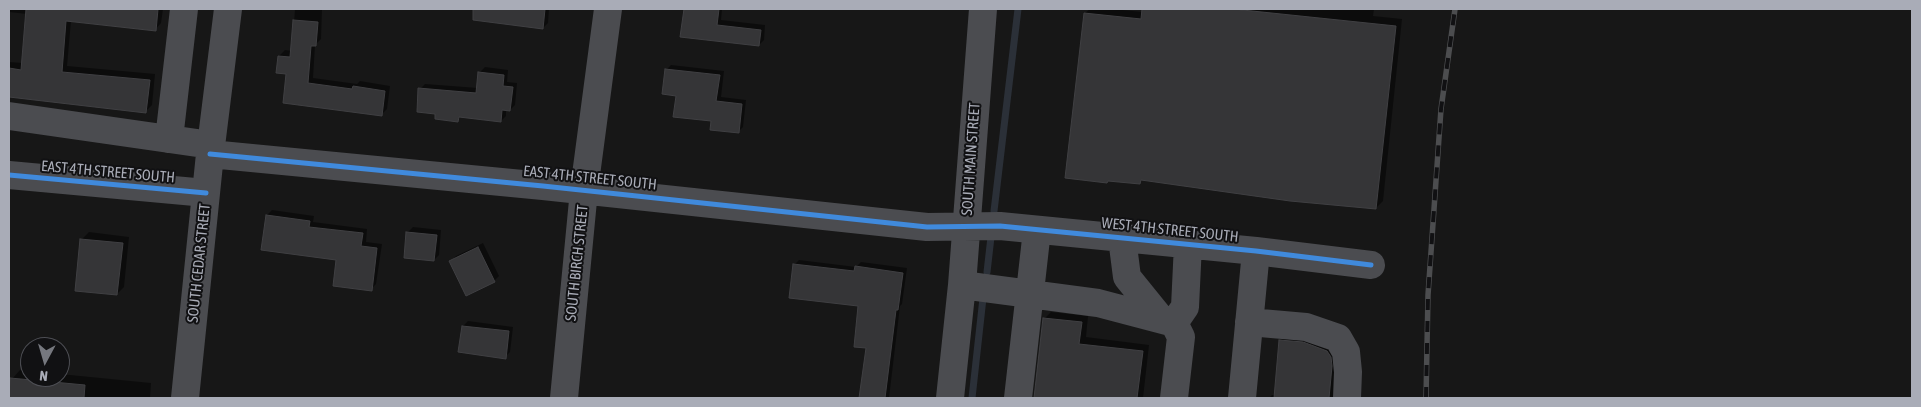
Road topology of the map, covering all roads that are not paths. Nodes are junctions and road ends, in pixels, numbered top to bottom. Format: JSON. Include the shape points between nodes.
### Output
{"nodes":[{"id":1,"x":184,"y":9,"type":"edge"},
{"id":2,"x":228,"y":9,"type":"edge"},
{"id":3,"x":608,"y":9,"type":"edge"},
{"id":4,"x":983,"y":9,"type":"edge"},
{"id":5,"x":9,"y":116,"type":"edge"},
{"id":6,"x":169,"y":139,"type":"junction"},
{"id":7,"x":211,"y":150,"type":"junction"},
{"id":8,"x":9,"y":175,"type":"edge"},
{"id":9,"x":584,"y":190,"type":"junction"},
{"id":10,"x":206,"y":193,"type":"junction"},
{"id":11,"x":967,"y":226,"type":"junction"},
{"id":12,"x":1037,"y":230,"type":"junction"},
{"id":13,"x":1122,"y":238,"type":"junction"},
{"id":14,"x":1188,"y":244,"type":"junction"},
{"id":15,"x":1256,"y":251,"type":"junction"},
{"id":16,"x":1371,"y":266,"type":"dead end"},
{"id":17,"x":962,"y":285,"type":"junction"},
{"id":18,"x":1029,"y":294,"type":"junction"},
{"id":19,"x":1168,"y":321,"type":"junction"},
{"id":20,"x":1249,"y":322,"type":"junction"},
{"id":21,"x":185,"y":398,"type":"edge"},
{"id":22,"x":564,"y":398,"type":"edge"},
{"id":23,"x":950,"y":398,"type":"edge"},
{"id":24,"x":1018,"y":398,"type":"edge"},
{"id":25,"x":1174,"y":398,"type":"edge"},
{"id":26,"x":1242,"y":398,"type":"edge"},
{"id":27,"x":1347,"y":398,"type":"edge"}],
"edges":[{"from":1,"to":6,"type":"street"},
{"from":2,"to":7,"type":"street","name":"SOUTH CEDAR STREET"},
{"from":3,"to":9,"type":"street","name":"SOUTH BIRCH STREET"},
{"from":4,"to":11,"type":"street","name":"SOUTH MAIN STREET"},
{"from":5,"to":6,"type":"street","name":"EAST 4TH STREET SOUTH"},
{"from":6,"to":7,"type":"street","name":"EAST 4TH STREET SOUTH"},
{"from":7,"to":9,"type":"street","name":"EAST 4TH STREET SOUTH"},
{"from":7,"to":10,"type":"street","name":"SOUTH CEDAR STREET"},
{"from":8,"to":10,"type":"street","name":"EAST 4TH STREET SOUTH"},
{"from":9,"to":11,"type":"street","name":"EAST 4TH STREET SOUTH","via":[[927,227]]},
{"from":9,"to":22,"type":"street","name":"SOUTH BIRCH STREET"},
{"from":10,"to":21,"type":"street","name":"SOUTH CEDAR STREET"},
{"from":11,"to":12,"type":"street","name":"WEST 4TH STREET SOUTH"},
{"from":11,"to":17,"type":"street","name":"SOUTH MAIN STREET"},
{"from":12,"to":13,"type":"street","name":"WEST 4TH STREET SOUTH"},
{"from":12,"to":18,"type":"street"},
{"from":13,"to":14,"type":"street","name":"WEST 4TH STREET SOUTH"},
{"from":13,"to":19,"type":"street","via":[[1126,277]]},
{"from":14,"to":15,"type":"street","name":"WEST 4TH STREET SOUTH"},
{"from":14,"to":19,"type":"street","via":[[1184,307]]},
{"from":15,"to":16,"type":"street","name":"WEST 4TH STREET SOUTH"},
{"from":15,"to":20,"type":"street"},
{"from":17,"to":18,"type":"street"},
{"from":17,"to":23,"type":"street","name":"SOUTH MAIN STREET"},
{"from":18,"to":19,"type":"street","via":[[1098,303]]},
{"from":18,"to":24,"type":"street"},
{"from":19,"to":25,"type":"street","via":[[1181,337]]},
{"from":20,"to":26,"type":"street"},
{"from":20,"to":27,"type":"street","via":[[1306,327],[1338,338],[1346,352]]}]}
